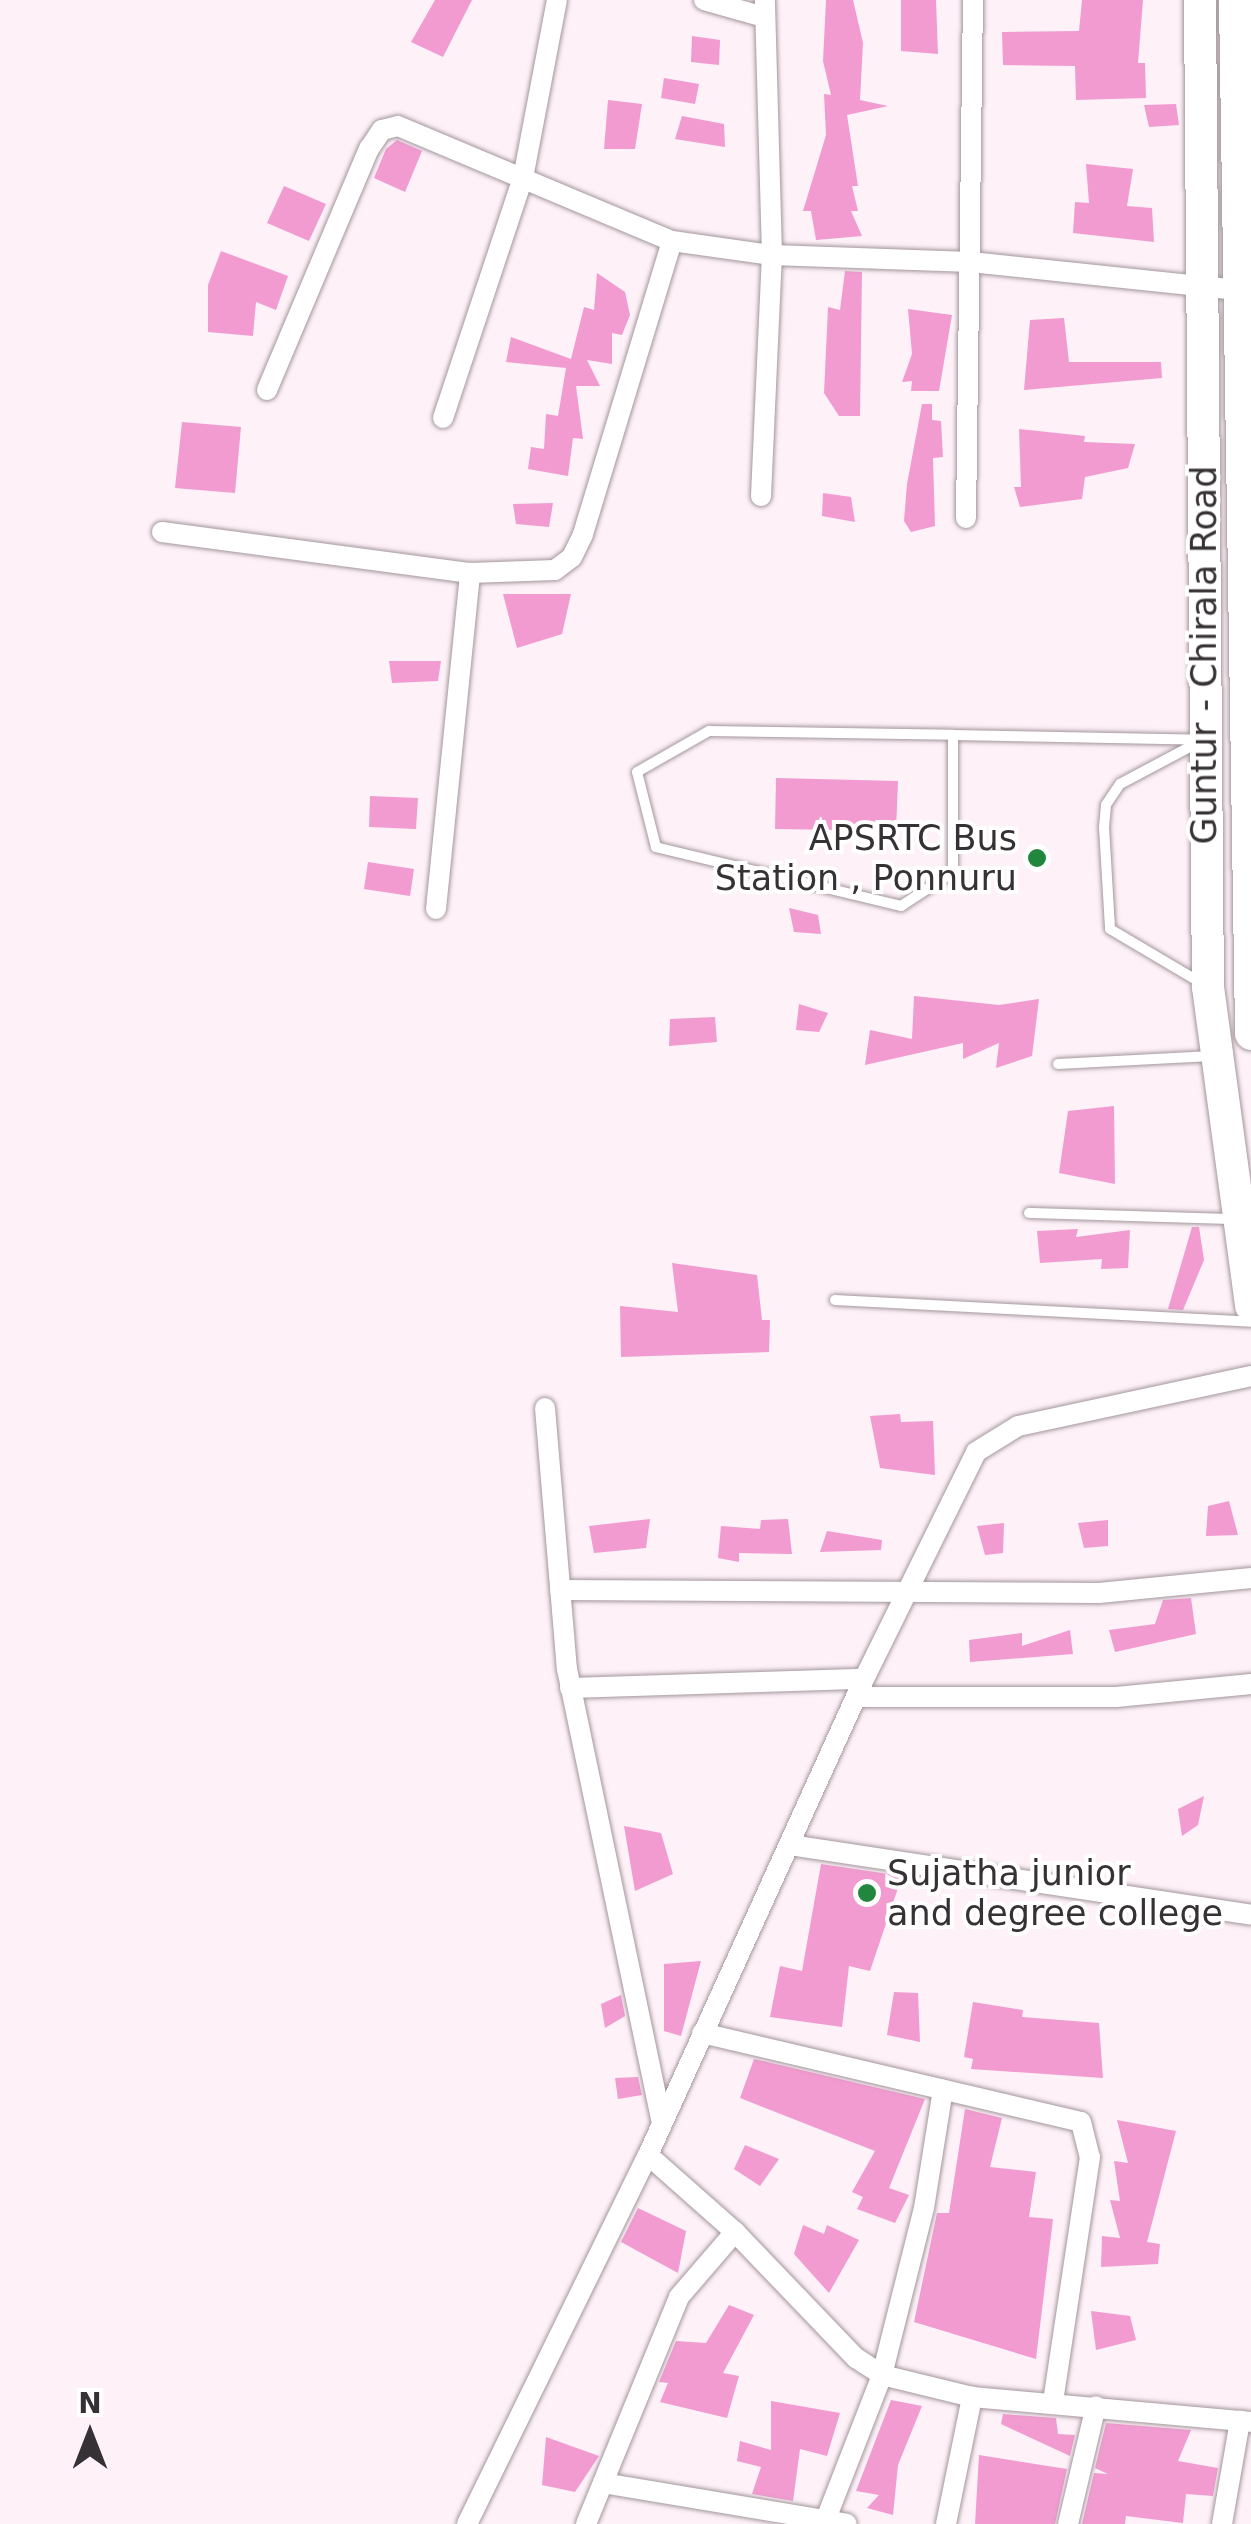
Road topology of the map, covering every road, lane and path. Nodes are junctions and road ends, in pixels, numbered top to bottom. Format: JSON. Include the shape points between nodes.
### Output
{"nodes":[{"id":1,"x":557,"y":0,"type":"edge"},
{"id":2,"x":704,"y":0,"type":"edge"},
{"id":3,"x":972,"y":0,"type":"edge"},
{"id":4,"x":1200,"y":0,"type":"edge"},
{"id":5,"x":1236,"y":0,"type":"edge"},
{"id":6,"x":764,"y":8,"type":"edge"},
{"id":7,"x":523,"y":178,"type":"junction"},
{"id":8,"x":672,"y":241,"type":"junction"},
{"id":9,"x":772,"y":255,"type":"junction"},
{"id":10,"x":971,"y":262,"type":"junction"},
{"id":11,"x":1201,"y":290,"type":"junction"},
{"id":12,"x":1244,"y":291,"type":"edge"},
{"id":13,"x":267,"y":390,"type":"dead end"},
{"id":14,"x":443,"y":418,"type":"dead end"},
{"id":15,"x":760,"y":496,"type":"dead end"},
{"id":16,"x":966,"y":518,"type":"dead end"},
{"id":17,"x":162,"y":532,"type":"dead end"},
{"id":18,"x":470,"y":573,"type":"junction"},
{"id":19,"x":953,"y":735,"type":"junction"},
{"id":20,"x":1204,"y":740,"type":"junction"},
{"id":21,"x":1247,"y":803,"type":"edge"},
{"id":22,"x":436,"y":909,"type":"dead end"},
{"id":23,"x":1208,"y":987,"type":"junction"},
{"id":24,"x":1251,"y":1034,"type":"edge"},
{"id":25,"x":1217,"y":1056,"type":"junction"},
{"id":26,"x":1058,"y":1064,"type":"dead end"},
{"id":27,"x":1029,"y":1213,"type":"dead end"},
{"id":28,"x":1239,"y":1219,"type":"junction"},
{"id":29,"x":835,"y":1300,"type":"dead end"},
{"id":30,"x":1251,"y":1306,"type":"edge"},
{"id":31,"x":1251,"y":1322,"type":"edge"},
{"id":32,"x":1251,"y":1376,"type":"edge"},
{"id":33,"x":545,"y":1408,"type":"dead end"},
{"id":34,"x":1251,"y":1578,"type":"edge"},
{"id":35,"x":560,"y":1590,"type":"junction"},
{"id":36,"x":906,"y":1595,"type":"junction"},
{"id":37,"x":1251,"y":1684,"type":"edge"},
{"id":38,"x":570,"y":1688,"type":"junction"},
{"id":39,"x":860,"y":1688,"type":"junction"},
{"id":40,"x":790,"y":1845,"type":"junction"},
{"id":41,"x":1251,"y":1915,"type":"edge"},
{"id":42,"x":702,"y":2033,"type":"junction"},
{"id":43,"x":943,"y":2090,"type":"junction"},
{"id":44,"x":661,"y":2119,"type":"junction"},
{"id":45,"x":648,"y":2155,"type":"junction"},
{"id":46,"x":735,"y":2232,"type":"junction"},
{"id":47,"x":882,"y":2376,"type":"junction"},
{"id":48,"x":972,"y":2397,"type":"junction"},
{"id":49,"x":1053,"y":2403,"type":"junction"},
{"id":50,"x":1096,"y":2406,"type":"junction"},
{"id":51,"x":1246,"y":2422,"type":"edge"},
{"id":52,"x":603,"y":2484,"type":"junction"},
{"id":53,"x":833,"y":2522,"type":"edge"},
{"id":54,"x":591,"y":2523,"type":"edge"},
{"id":55,"x":467,"y":2524,"type":"edge"},
{"id":56,"x":946,"y":2524,"type":"edge"},
{"id":57,"x":1068,"y":2524,"type":"edge"},
{"id":58,"x":1222,"y":2524,"type":"edge"}],
"edges":[{"from":1,"to":7,"type":"street"},
{"from":2,"to":6,"type":"street"},
{"from":3,"to":10,"type":"street"},
{"from":4,"to":11,"type":"main road","name":"Guntur - Chirala Road"},
{"from":5,"to":12,"type":"main road","name":"Guntur - Chirala Road"},
{"from":6,"to":9,"type":"street"},
{"from":7,"to":8,"type":"street"},
{"from":7,"to":13,"type":"street","via":[[414,130],[382,130]]},
{"from":7,"to":14,"type":"street"},
{"from":8,"to":9,"type":"street"},
{"from":8,"to":18,"type":"street","via":[[572,557],[556,570]]},
{"from":9,"to":10,"type":"street"},
{"from":9,"to":15,"type":"street"},
{"from":10,"to":11,"type":"street"},
{"from":10,"to":16,"type":"street"},
{"from":11,"to":12,"type":"street"},
{"from":11,"to":20,"type":"main road","name":"Guntur - Chirala Road"},
{"from":12,"to":21,"type":"main road","name":"Guntur - Chirala Road"},
{"from":17,"to":18,"type":"street"},
{"from":18,"to":22,"type":"street"},
{"from":19,"to":19,"type":"lane","via":[[709,731],[638,772],[656,847],[901,906],[954,872]]},
{"from":19,"to":20,"type":"lane"},
{"from":20,"to":23,"type":"main road","name":"Guntur - Chirala Road"},
{"from":20,"to":23,"type":"lane","via":[[1120,784],[1106,805],[1104,826],[1110,930]]},
{"from":21,"to":24,"type":"main road","name":"Guntur - Chirala Road"},
{"from":23,"to":25,"type":"main road","name":"Guntur - Chirala Road"},
{"from":25,"to":26,"type":"lane"},
{"from":25,"to":28,"type":"main road","name":"Guntur - Chirala Road"},
{"from":27,"to":28,"type":"lane"},
{"from":28,"to":30,"type":"main road","name":"Guntur - Chirala Road"},
{"from":29,"to":31,"type":"lane"},
{"from":32,"to":36,"type":"street","via":[[991,1437],[961,1476]]},
{"from":33,"to":35,"type":"street"},
{"from":34,"to":36,"type":"street","via":[[1098,1593]]},
{"from":35,"to":36,"type":"street"},
{"from":35,"to":38,"type":"street"},
{"from":36,"to":39,"type":"street"},
{"from":37,"to":39,"type":"street","via":[[1116,1697]]},
{"from":38,"to":39,"type":"street"},
{"from":38,"to":44,"type":"street"},
{"from":39,"to":40,"type":"street"},
{"from":40,"to":41,"type":"street"},
{"from":40,"to":42,"type":"street"},
{"from":42,"to":43,"type":"street"},
{"from":42,"to":44,"type":"street"},
{"from":43,"to":47,"type":"street","via":[[924,2208]]},
{"from":43,"to":49,"type":"street","via":[[1070,2116],[1089,2136]]},
{"from":44,"to":45,"type":"street"},
{"from":45,"to":46,"type":"street"},
{"from":45,"to":55,"type":"street"},
{"from":46,"to":47,"type":"street","via":[[856,2358]]},
{"from":46,"to":52,"type":"street","via":[[679,2298]]},
{"from":47,"to":48,"type":"street"},
{"from":47,"to":53,"type":"street"},
{"from":48,"to":49,"type":"street"},
{"from":48,"to":56,"type":"street"},
{"from":49,"to":50,"type":"street"},
{"from":50,"to":51,"type":"street"},
{"from":50,"to":57,"type":"street"},
{"from":51,"to":58,"type":"street"},
{"from":52,"to":53,"type":"street"},
{"from":52,"to":54,"type":"street"}]}
